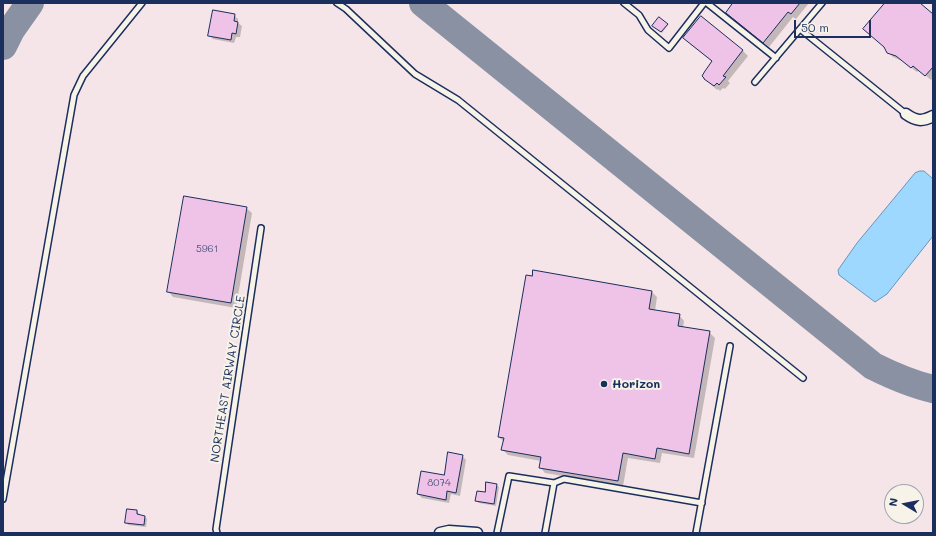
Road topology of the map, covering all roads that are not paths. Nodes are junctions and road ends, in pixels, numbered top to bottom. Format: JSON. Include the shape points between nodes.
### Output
{"nodes":[{"id":1,"x":142,"y":3,"type":"edge"},
{"id":2,"x":337,"y":3,"type":"edge"},
{"id":3,"x":624,"y":3,"type":"edge"},
{"id":4,"x":704,"y":3,"type":"edge"},
{"id":5,"x":707,"y":3,"type":"edge"},
{"id":6,"x":822,"y":3,"type":"edge"},
{"id":7,"x":800,"y":28,"type":"junction"},
{"id":8,"x":776,"y":58,"type":"junction"},
{"id":9,"x":755,"y":82,"type":"dead end"},
{"id":10,"x":906,"y":114,"type":"joint"},
{"id":11,"x":933,"y":116,"type":"edge"},
{"id":12,"x":261,"y":228,"type":"dead end"},
{"id":13,"x":730,"y":346,"type":"dead end"},
{"id":14,"x":803,"y":378,"type":"dead end"},
{"id":15,"x":554,"y":483,"type":"junction"},
{"id":16,"x":3,"y":499,"type":"edge"},
{"id":17,"x":702,"y":503,"type":"junction"},
{"id":18,"x":217,"y":533,"type":"edge"},
{"id":19,"x":440,"y":533,"type":"edge"},
{"id":20,"x":477,"y":533,"type":"edge"},
{"id":21,"x":497,"y":533,"type":"edge"},
{"id":22,"x":545,"y":533,"type":"edge"},
{"id":23,"x":696,"y":533,"type":"edge"}],
"edges":[{"from":1,"to":16,"type":"lane","via":[[83,76],[74,95]]},
{"from":2,"to":14,"type":"lane","via":[[415,74],[458,100]]},
{"from":3,"to":4,"type":"lane","via":[[639,15],[648,30],[669,48]]},
{"from":5,"to":8,"type":"lane"},
{"from":6,"to":7,"type":"lane"},
{"from":7,"to":8,"type":"lane"},
{"from":7,"to":10,"type":"lane"},
{"from":8,"to":9,"type":"lane"},
{"from":10,"to":11,"type":"street","via":[[921,120]]},
{"from":12,"to":18,"type":"lane","name":"NORTHEAST AIRWAY CIRCLE"},
{"from":13,"to":17,"type":"lane"},
{"from":15,"to":17,"type":"lane","via":[[564,479]]},
{"from":15,"to":21,"type":"lane","via":[[508,476]]},
{"from":15,"to":22,"type":"lane"},
{"from":17,"to":23,"type":"lane"},
{"from":19,"to":20,"type":"street"}]}
